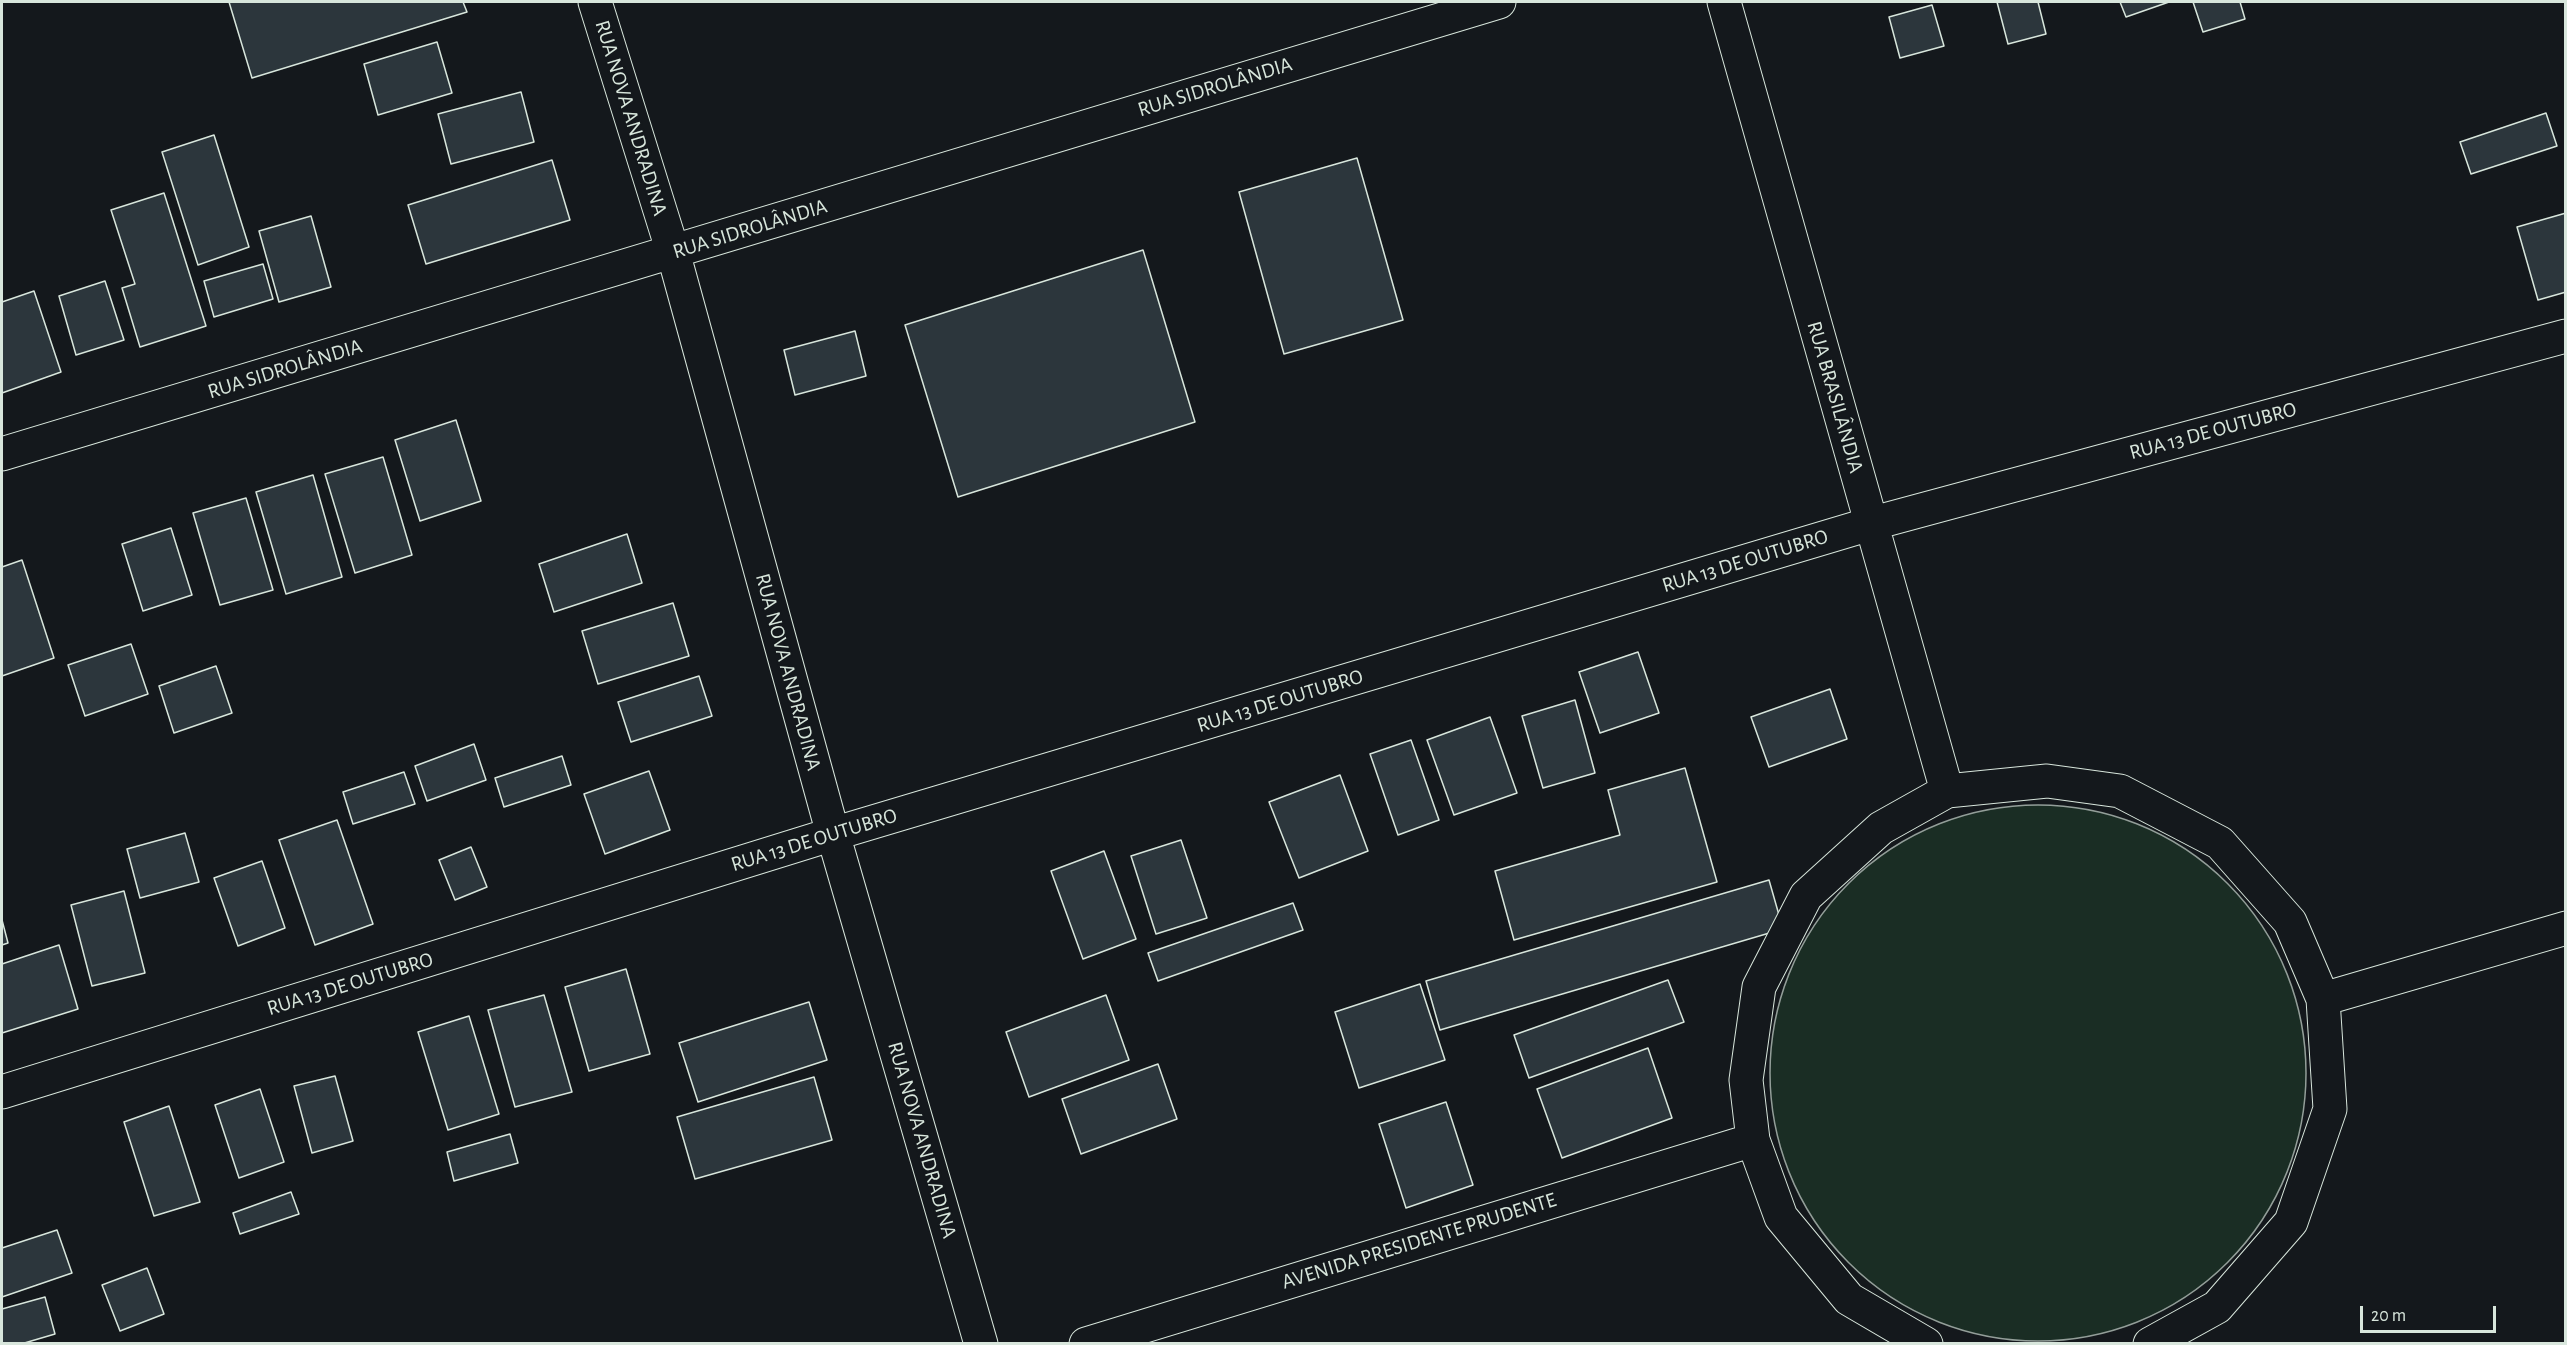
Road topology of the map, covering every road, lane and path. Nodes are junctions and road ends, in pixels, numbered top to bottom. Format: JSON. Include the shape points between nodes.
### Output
{"nodes":[{"id":1,"x":595,"y":2,"type":"edge"},
{"id":2,"x":1499,"y":2,"type":"edge"},
{"id":3,"x":1724,"y":2,"type":"edge"},
{"id":4,"x":673,"y":252,"type":"junction"},
{"id":5,"x":2565,"y":336,"type":"edge"},
{"id":6,"x":2,"y":454,"type":"edge"},
{"id":7,"x":1870,"y":524,"type":"junction"},
{"id":8,"x":1947,"y":791,"type":"junction"},
{"id":9,"x":833,"y":834,"type":"junction"},
{"id":10,"x":2565,"y":928,"type":"edge"},
{"id":11,"x":2322,"y":999,"type":"junction"},
{"id":12,"x":2,"y":1092,"type":"edge"},
{"id":13,"x":1753,"y":1140,"type":"junction"},
{"id":14,"x":981,"y":1344,"type":"edge"},
{"id":15,"x":1086,"y":1344,"type":"edge"},
{"id":16,"x":1926,"y":1344,"type":"edge"},
{"id":17,"x":2150,"y":1344,"type":"edge"}],
"edges":[{"from":1,"to":4,"type":"street","name":"RUA NOVA ANDRADINA"},
{"from":2,"to":4,"type":"street","name":"RUA SIDROLÂNDIA"},
{"from":3,"to":7,"type":"street","name":"RUA BRASILÂNDIA"},
{"from":4,"to":6,"type":"street","name":"RUA SIDROLÂNDIA"},
{"from":4,"to":9,"type":"street","name":"RUA NOVA ANDRADINA"},
{"from":5,"to":7,"type":"street","name":"RUA 13 DE OUTUBRO"},
{"from":7,"to":8,"type":"street","name":"RUA BRASILÂNDIA"},
{"from":7,"to":9,"type":"street","name":"RUA 13 DE OUTUBRO"},
{"from":8,"to":11,"type":"street","via":[[2047,781],[2120,791],[2220,843],[2290,922]]},
{"from":8,"to":13,"type":"street","via":[[1881,828],[1806,896],[1760,987],[1746,1080]]},
{"from":9,"to":12,"type":"street","name":"RUA 13 DE OUTUBRO"},
{"from":9,"to":14,"type":"street","name":"RUA NOVA ANDRADINA"},
{"from":10,"to":11,"type":"street"},
{"from":11,"to":17,"type":"street","via":[[2330,1109],[2291,1222],[2217,1307]]},
{"from":13,"to":15,"type":"street","name":"AVENIDA PRESIDENTE PRUDENTE"},
{"from":13,"to":16,"type":"street","via":[[1781,1216],[1849,1299]]}]}
